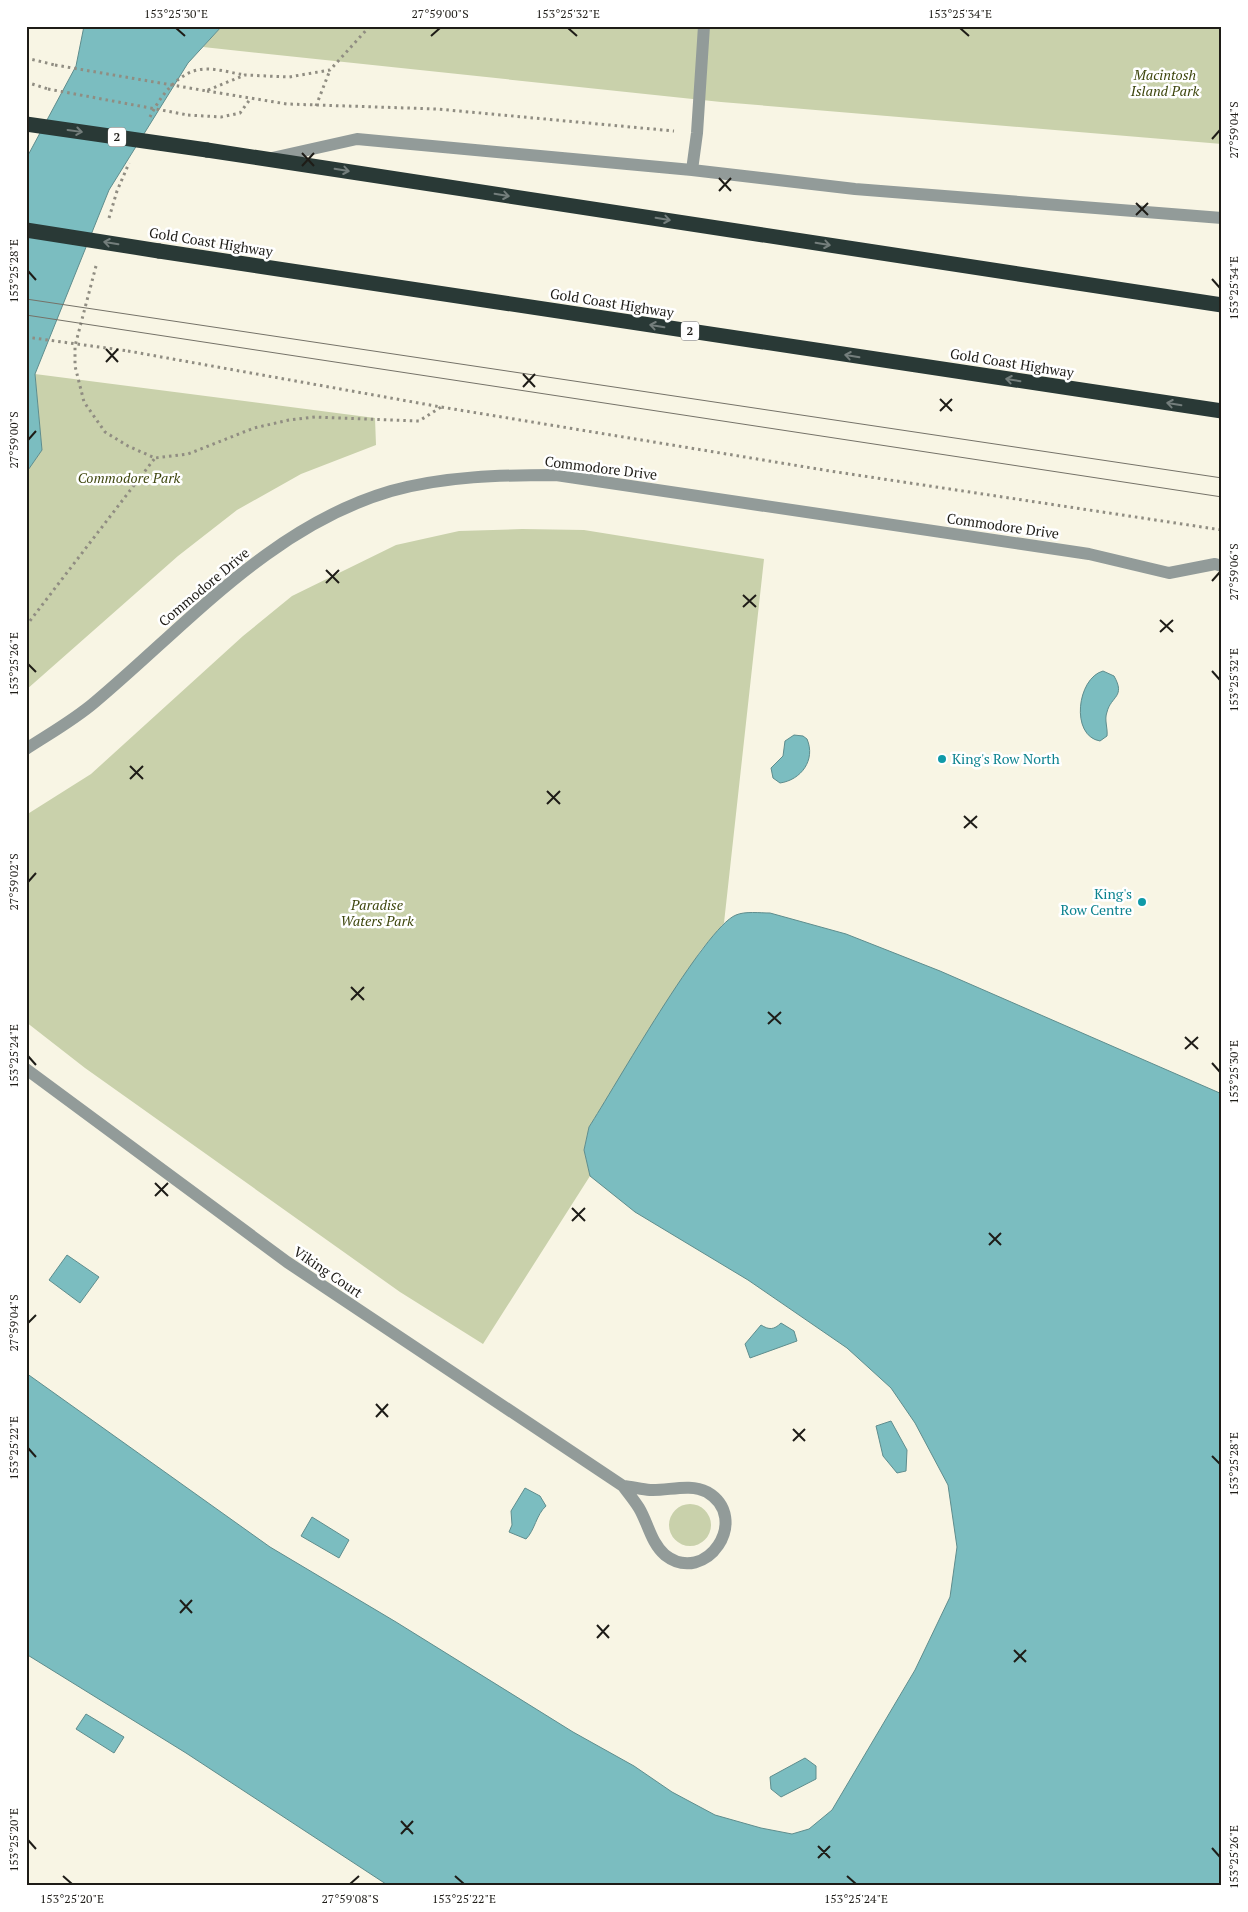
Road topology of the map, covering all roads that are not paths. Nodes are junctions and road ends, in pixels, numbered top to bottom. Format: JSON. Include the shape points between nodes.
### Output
{"nodes":[{"id":1,"x":704,"y":26,"type":"edge"},
{"id":2,"x":26,"y":124,"type":"edge"},
{"id":3,"x":269,"y":159,"type":"junction"},
{"id":4,"x":692,"y":170,"type":"junction"},
{"id":5,"x":1222,"y":218,"type":"edge"},
{"id":6,"x":26,"y":230,"type":"edge"},
{"id":7,"x":1222,"y":305,"type":"edge"},
{"id":8,"x":1222,"y":411,"type":"edge"},
{"id":9,"x":1222,"y":566,"type":"edge"},
{"id":10,"x":26,"y":749,"type":"edge"},
{"id":11,"x":26,"y":1069,"type":"edge"},
{"id":12,"x":623,"y":1486,"type":"junction"}],
"edges":[{"from":1,"to":4,"type":"street"},
{"from":2,"to":3,"type":"highway","number":"2","one_way":true,"bridge":true},
{"from":3,"to":4,"type":"street","via":[[357,139]]},
{"from":3,"to":7,"type":"highway","number":"2","one_way":true},
{"from":4,"to":5,"type":"street","via":[[855,189]]},
{"from":8,"to":6,"type":"highway","name":"Gold Coast Highway","number":"2","one_way":true,"bridge":true},
{"from":9,"to":10,"type":"street","name":"Commodore Drive","via":[[1215,564],[1169,573],[1089,554],[556,475],[444,480],[391,491],[331,514],[275,549],[226,585],[94,704]]},
{"from":11,"to":12,"type":"street","name":"Viking Court","via":[[287,1262]]},
{"from":12,"to":12,"type":"street","name":"Viking Court","via":[[651,1490],[694,1488],[706,1492],[723,1510],[726,1522],[719,1546],[711,1555],[688,1563],[665,1555]]}]}
